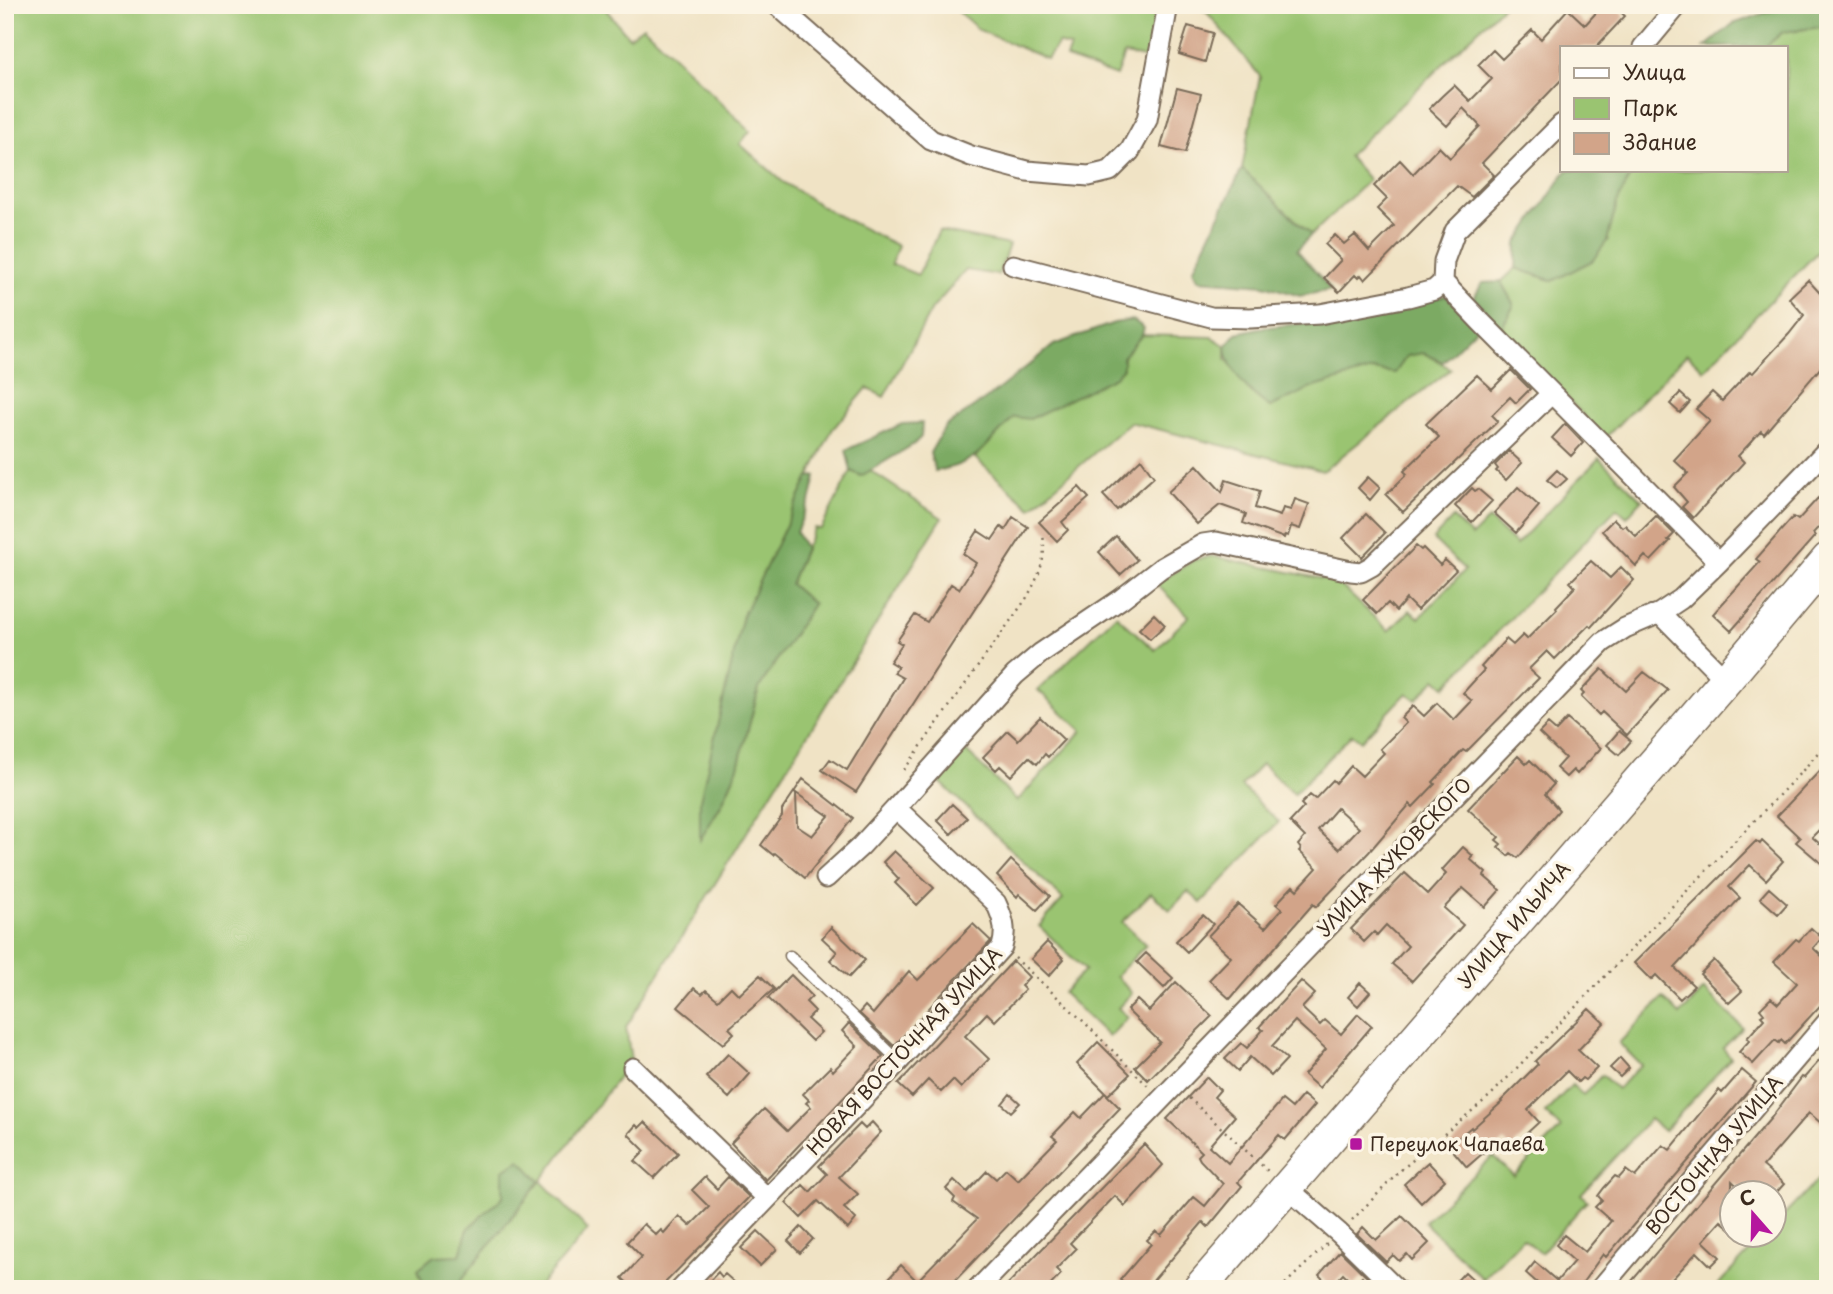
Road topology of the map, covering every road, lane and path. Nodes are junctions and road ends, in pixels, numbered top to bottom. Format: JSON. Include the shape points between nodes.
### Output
{"nodes":[{"id":1,"x":777,"y":5,"type":"edge"},
{"id":2,"x":1168,"y":5,"type":"edge"},
{"id":3,"x":1678,"y":5,"type":"edge"},
{"id":4,"x":1644,"y":46,"type":"edge"},
{"id":5,"x":1560,"y":126,"type":"edge"},
{"id":6,"x":1013,"y":265,"type":"dead end"},
{"id":7,"x":1443,"y":282,"type":"junction"},
{"id":8,"x":1551,"y":394,"type":"junction"},
{"id":9,"x":1828,"y":449,"type":"edge"},
{"id":10,"x":1043,"y":535,"type":"dead end"},
{"id":11,"x":1828,"y":559,"type":"edge"},
{"id":12,"x":1719,"y":562,"type":"junction"},
{"id":13,"x":1660,"y":613,"type":"junction"},
{"id":14,"x":1726,"y":680,"type":"junction"},
{"id":15,"x":1828,"y":741,"type":"edge"},
{"id":16,"x":904,"y":770,"type":"dead end"},
{"id":17,"x":896,"y":808,"type":"junction"},
{"id":18,"x":826,"y":878,"type":"dead end"},
{"id":19,"x":1002,"y":947,"type":"junction"},
{"id":20,"x":790,"y":956,"type":"dead end"},
{"id":21,"x":1828,"y":1021,"type":"edge"},
{"id":22,"x":899,"y":1061,"type":"junction"},
{"id":23,"x":633,"y":1068,"type":"dead end"},
{"id":24,"x":1167,"y":1091,"type":"junction"},
{"id":25,"x":1286,"y":1187,"type":"junction"},
{"id":26,"x":767,"y":1198,"type":"junction"},
{"id":27,"x":1339,"y":1233,"type":"junction"},
{"id":28,"x":681,"y":1289,"type":"edge"},
{"id":29,"x":978,"y":1289,"type":"edge"},
{"id":30,"x":1199,"y":1289,"type":"edge"},
{"id":31,"x":1280,"y":1289,"type":"edge"},
{"id":32,"x":1396,"y":1289,"type":"edge"},
{"id":33,"x":1600,"y":1289,"type":"edge"}],
"edges":[{"from":1,"to":2,"type":"street","via":[[931,139],[1027,171],[1089,176],[1110,171],[1130,151],[1147,120]]},
{"from":3,"to":4,"type":"street"},
{"from":5,"to":7,"type":"street","via":[[1455,231],[1444,261]]},
{"from":6,"to":7,"type":"street","via":[[1211,317],[1320,314],[1408,297],[1434,290]]},
{"from":7,"to":8,"type":"street"},
{"from":8,"to":12,"type":"street"},
{"from":8,"to":17,"type":"street","via":[[1373,566],[1361,572],[1216,542],[1203,544],[1161,568],[1015,675]]},
{"from":9,"to":12,"type":"street","name":"УЛИЦА ЖУКОВСКОГО"},
{"from":10,"to":16,"type":"path","via":[[1039,577]]},
{"from":11,"to":14,"type":"main road","name":"УЛИЦА ИЛЬИЧА"},
{"from":12,"to":13,"type":"street","name":"УЛИЦА ЖУКОВСКОГО"},
{"from":13,"to":14,"type":"street"},
{"from":13,"to":24,"type":"street","name":"УЛИЦА ЖУКОВСКОГО","via":[[1603,642]]},
{"from":14,"to":25,"type":"main road","name":"УЛИЦА ИЛЬИЧА"},
{"from":15,"to":27,"type":"path","via":[[1491,1095],[1402,1170]]},
{"from":17,"to":18,"type":"street"},
{"from":17,"to":19,"type":"street","name":"НОВАЯ ВОСТОЧНАЯ УЛИЦА","via":[[996,903],[1003,918]]},
{"from":19,"to":22,"type":"street","name":"НОВАЯ ВОСТОЧНАЯ УЛИЦА"},
{"from":19,"to":24,"type":"path"},
{"from":20,"to":22,"type":"lane"},
{"from":21,"to":33,"type":"street","name":"ВОСТОЧНАЯ УЛИЦА"},
{"from":22,"to":26,"type":"street","name":"НОВАЯ ВОСТОЧНАЯ УЛИЦА"},
{"from":23,"to":26,"type":"street"},
{"from":24,"to":25,"type":"path"},
{"from":24,"to":29,"type":"street","name":"УЛИЦА ЖУКОВСКОГО"},
{"from":25,"to":27,"type":"street"},
{"from":25,"to":30,"type":"main road","name":"УЛИЦА ИЛЬИЧА"},
{"from":26,"to":28,"type":"street","name":"НОВАЯ ВОСТОЧНАЯ УЛИЦА"},
{"from":27,"to":31,"type":"path"},
{"from":27,"to":32,"type":"street"}]}
